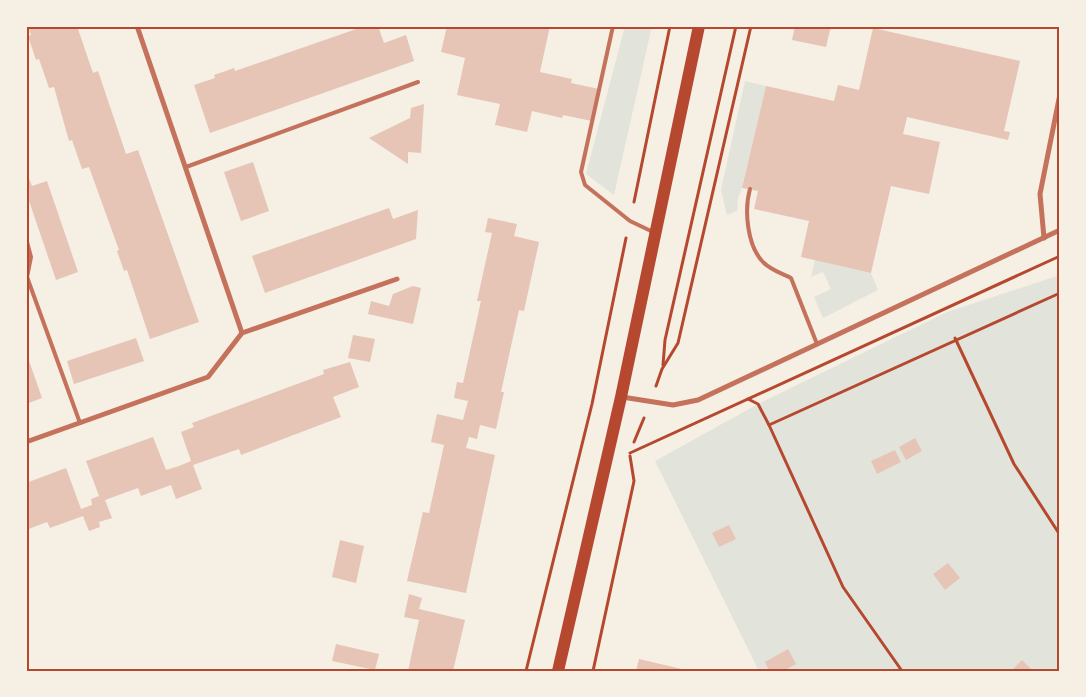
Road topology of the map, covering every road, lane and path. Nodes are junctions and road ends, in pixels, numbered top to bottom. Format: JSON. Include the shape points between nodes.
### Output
{"nodes":[{"id":1,"x":137,"y":26,"type":"edge"},
{"id":2,"x":613,"y":26,"type":"edge"},
{"id":3,"x":670,"y":26,"type":"edge"},
{"id":4,"x":699,"y":26,"type":"edge"},
{"id":5,"x":736,"y":26,"type":"edge"},
{"id":6,"x":751,"y":26,"type":"edge"},
{"id":7,"x":418,"y":82,"type":"dead end"},
{"id":8,"x":1060,"y":94,"type":"edge"},
{"id":9,"x":186,"y":167,"type":"junction"},
{"id":10,"x":750,"y":189,"type":"dead end"},
{"id":11,"x":630,"y":221,"type":"junction"},
{"id":12,"x":1060,"y":230,"type":"edge"},
{"id":13,"x":655,"y":233,"type":"junction"},
{"id":14,"x":26,"y":238,"type":"edge"},
{"id":15,"x":1044,"y":238,"type":"junction"},
{"id":16,"x":1060,"y":256,"type":"edge"},
{"id":17,"x":397,"y":279,"type":"dead end"},
{"id":18,"x":1060,"y":293,"type":"edge"},
{"id":19,"x":242,"y":333,"type":"junction"},
{"id":20,"x":955,"y":338,"type":"junction"},
{"id":21,"x":817,"y":344,"type":"junction"},
{"id":22,"x":735,"y":383,"type":"junction"},
{"id":23,"x":621,"y":397,"type":"junction"},
{"id":24,"x":749,"y":400,"type":"junction"},
{"id":25,"x":80,"y":423,"type":"junction"},
{"id":26,"x":768,"y":425,"type":"junction"},
{"id":27,"x":26,"y":442,"type":"edge"},
{"id":28,"x":1060,"y":535,"type":"edge"},
{"id":29,"x":526,"y":671,"type":"edge"},
{"id":30,"x":558,"y":671,"type":"edge"},
{"id":31,"x":593,"y":671,"type":"edge"},
{"id":32,"x":902,"y":671,"type":"edge"}],
"edges":[{"from":1,"to":9,"type":"street"},
{"from":2,"to":11,"type":"lane","via":[[582,172],[585,185]]},
{"from":3,"to":11,"type":"path"},
{"from":4,"to":13,"type":"main road"},
{"from":5,"to":6,"type":"path","via":[[665,340],[662,368],[678,343]]},
{"from":7,"to":9,"type":"lane"},
{"from":8,"to":15,"type":"street","via":[[1040,194]]},
{"from":9,"to":19,"type":"street"},
{"from":10,"to":21,"type":"lane","via":[[746,219],[759,256],[766,265],[791,278]]},
{"from":11,"to":13,"type":"lane"},
{"from":11,"to":29,"type":"path","via":[[592,404]]},
{"from":12,"to":15,"type":"street"},
{"from":13,"to":23,"type":"main road"},
{"from":14,"to":25,"type":"lane","via":[[31,256],[27,277]]},
{"from":15,"to":21,"type":"street"},
{"from":16,"to":24,"type":"path"},
{"from":17,"to":19,"type":"street"},
{"from":18,"to":20,"type":"path"},
{"from":19,"to":25,"type":"street","via":[[208,377]]},
{"from":20,"to":26,"type":"path"},
{"from":20,"to":28,"type":"path","via":[[1014,464]]},
{"from":21,"to":22,"type":"street"},
{"from":22,"to":23,"type":"street","via":[[685,404]]},
{"from":22,"to":24,"type":"path"},
{"from":23,"to":30,"type":"main road"},
{"from":24,"to":26,"type":"path","via":[[758,404]]},
{"from":24,"to":31,"type":"path","via":[[630,453],[634,481]]},
{"from":25,"to":27,"type":"street"},
{"from":26,"to":32,"type":"path","via":[[843,587]]}]}
